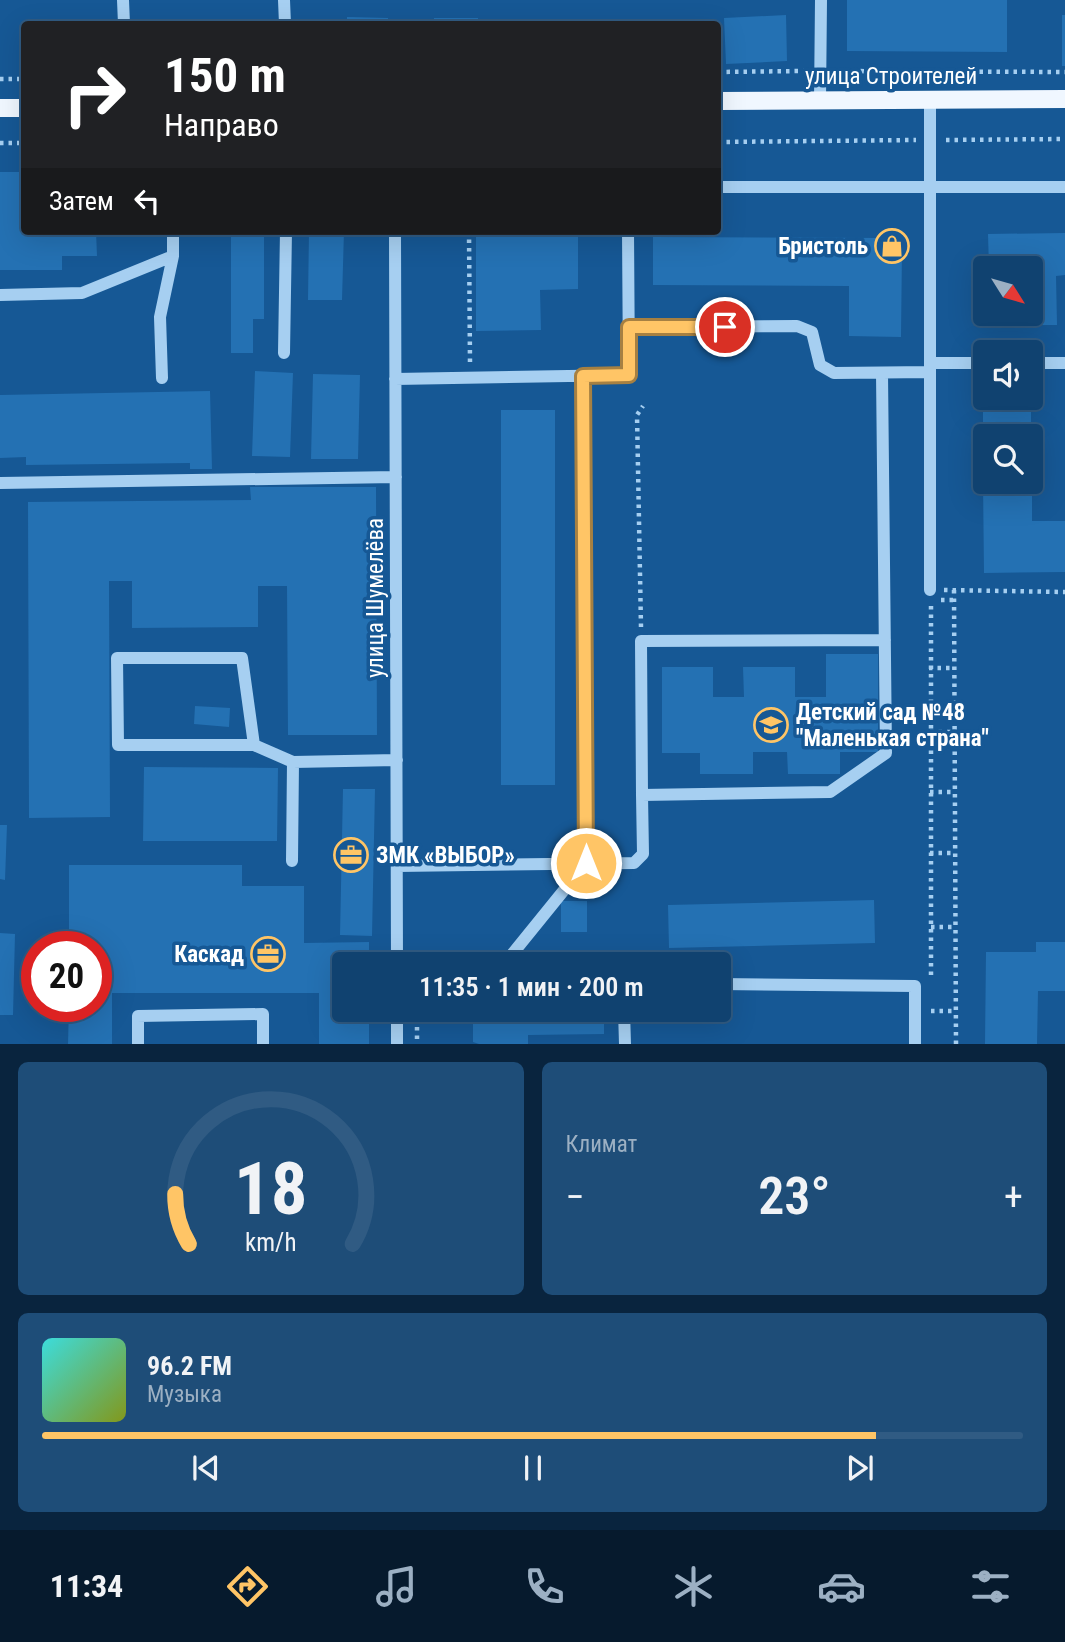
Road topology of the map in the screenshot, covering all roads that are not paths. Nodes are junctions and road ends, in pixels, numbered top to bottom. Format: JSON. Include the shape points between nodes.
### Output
{"nodes":[{"id":1,"x":123,"y":0,"type":"edge"},
{"id":2,"x":284,"y":0,"type":"edge"},
{"id":3,"x":821,"y":0,"type":"edge"},
{"id":4,"x":124,"y":21,"type":"edge"},
{"id":5,"x":285,"y":21,"type":"edge"},
{"id":6,"x":1065,"y":99,"type":"edge"},
{"id":7,"x":930,"y":100,"type":"junction"},
{"id":8,"x":721,"y":101,"type":"edge"},
{"id":9,"x":820,"y":101,"type":"junction"},
{"id":10,"x":0,"y":108,"type":"edge"},
{"id":11,"x":21,"y":108,"type":"edge"},
{"id":12,"x":930,"y":185,"type":"junction"},
{"id":13,"x":721,"y":187,"type":"edge"},
{"id":14,"x":1065,"y":187,"type":"edge"},
{"id":15,"x":173,"y":235,"type":"edge"},
{"id":16,"x":286,"y":235,"type":"edge"},
{"id":17,"x":395,"y":235,"type":"edge"},
{"id":18,"x":628,"y":235,"type":"edge"},
{"id":19,"x":173,"y":256,"type":"junction"},
{"id":20,"x":0,"y":295,"type":"edge"},
{"id":21,"x":629,"y":327,"type":"junction"},
{"id":22,"x":285,"y":353,"type":"dead end"},
{"id":23,"x":1043,"y":363,"type":"edge"},
{"id":24,"x":1065,"y":363,"type":"edge"},
{"id":25,"x":973,"y":364,"type":"edge"},
{"id":26,"x":930,"y":368,"type":"junction"},
{"id":27,"x":882,"y":373,"type":"junction"},
{"id":28,"x":583,"y":376,"type":"junction"},
{"id":29,"x":162,"y":378,"type":"dead end"},
{"id":30,"x":395,"y":379,"type":"junction"},
{"id":31,"x":396,"y":477,"type":"junction"},
{"id":32,"x":0,"y":483,"type":"edge"},
{"id":33,"x":930,"y":590,"type":"road end"},
{"id":34,"x":885,"y":640,"type":"junction"},
{"id":35,"x":254,"y":745,"type":"junction"},
{"id":36,"x":397,"y":761,"type":"junction"},
{"id":37,"x":293,"y":762,"type":"junction"},
{"id":38,"x":642,"y":795,"type":"junction"},
{"id":39,"x":292,"y":861,"type":"dead end"},
{"id":40,"x":586,"y":863,"type":"junction"},
{"id":41,"x":397,"y":866,"type":"junction"},
{"id":42,"x":397,"y":952,"type":"edge"},
{"id":43,"x":514,"y":952,"type":"edge"},
{"id":44,"x":731,"y":984,"type":"edge"},
{"id":45,"x":397,"y":1022,"type":"edge"},
{"id":46,"x":624,"y":1022,"type":"edge"},
{"id":47,"x":138,"y":1044,"type":"edge"},
{"id":48,"x":263,"y":1044,"type":"edge"},
{"id":49,"x":397,"y":1044,"type":"edge"},
{"id":50,"x":625,"y":1044,"type":"edge"},
{"id":51,"x":915,"y":1044,"type":"edge"}],
"edges":[{"from":1,"to":4,"type":"street"},
{"from":2,"to":5,"type":"street"},
{"from":3,"to":9,"type":"street"},
{"from":6,"to":7,"type":"main road","name":"улица Строителей"},
{"from":7,"to":9,"type":"main road","name":"улица Строителей"},
{"from":7,"to":12,"type":"street"},
{"from":8,"to":9,"type":"main road","name":"улица Строителей"},
{"from":10,"to":11,"type":"main road"},
{"from":12,"to":13,"type":"street"},
{"from":12,"to":14,"type":"street"},
{"from":12,"to":26,"type":"street"},
{"from":15,"to":19,"type":"street"},
{"from":16,"to":22,"type":"street"},
{"from":17,"to":30,"type":"street","name":"улица Шумелёва"},
{"from":18,"to":21,"type":"street"},
{"from":19,"to":20,"type":"street","via":[[82,293]]},
{"from":19,"to":29,"type":"street","via":[[160,317]]},
{"from":21,"to":27,"type":"street","via":[[797,326],[812,332],[817,357],[826,370]]},
{"from":21,"to":28,"type":"street","via":[[629,375]]},
{"from":23,"to":24,"type":"street"},
{"from":25,"to":26,"type":"street"},
{"from":26,"to":27,"type":"street"},
{"from":26,"to":33,"type":"street"},
{"from":27,"to":34,"type":"street"},
{"from":28,"to":30,"type":"street"},
{"from":28,"to":40,"type":"street"},
{"from":30,"to":31,"type":"street","name":"улица Шумелёва"},
{"from":31,"to":32,"type":"street"},
{"from":31,"to":36,"type":"street","name":"улица Шумелёва"},
{"from":34,"to":38,"type":"street","via":[[886,753],[830,792]]},
{"from":34,"to":38,"type":"street","via":[[641,642]]},
{"from":35,"to":35,"type":"street","via":[[118,745],[117,657],[242,658]]},
{"from":35,"to":37,"type":"street"},
{"from":36,"to":37,"type":"street"},
{"from":36,"to":41,"type":"street","name":"улица Шумелёва"},
{"from":37,"to":39,"type":"street"},
{"from":38,"to":40,"type":"street","via":[[643,854],[634,863]]},
{"from":40,"to":41,"type":"street"},
{"from":40,"to":43,"type":"street"},
{"from":41,"to":42,"type":"street","name":"улица Шумелёва"},
{"from":44,"to":51,"type":"street","via":[[915,986]]},
{"from":45,"to":49,"type":"street"},
{"from":46,"to":50,"type":"street"},
{"from":47,"to":48,"type":"street","via":[[138,1016],[263,1014]]}]}
